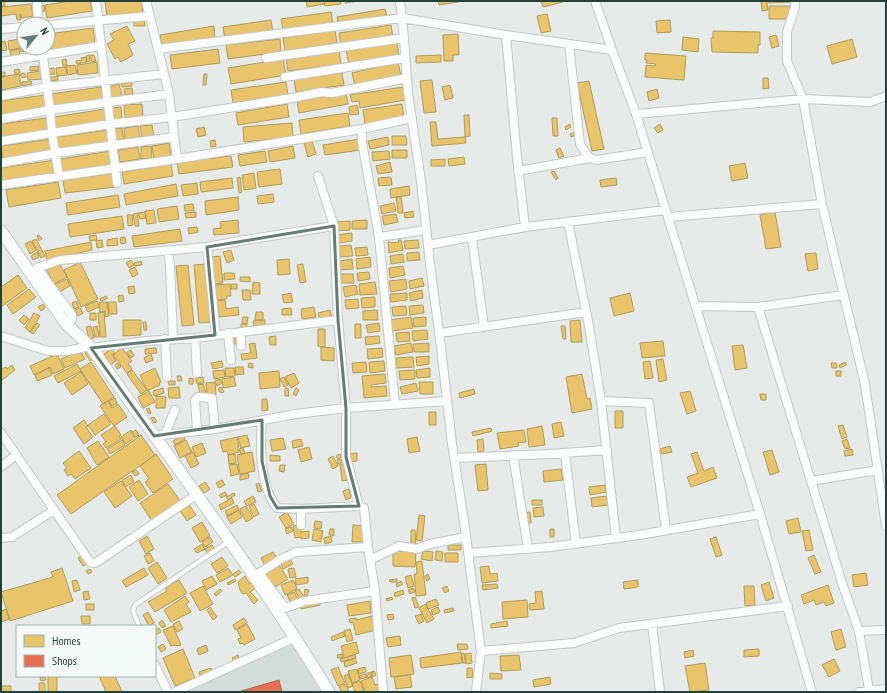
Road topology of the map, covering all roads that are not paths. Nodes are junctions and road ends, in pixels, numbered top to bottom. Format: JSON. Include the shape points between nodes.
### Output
{"nodes":[{"id":1,"x":37,"y":1,"type":"edge"},
{"id":2,"x":96,"y":1,"type":"edge"},
{"id":3,"x":146,"y":1,"type":"edge"},
{"id":4,"x":400,"y":1,"type":"edge"},
{"id":5,"x":595,"y":1,"type":"edge"},
{"id":6,"x":796,"y":1,"type":"edge"},
{"id":7,"x":38,"y":16,"type":"edge"},
{"id":8,"x":150,"y":16,"type":"junction"},
{"id":9,"x":402,"y":18,"type":"junction"},
{"id":10,"x":98,"y":20,"type":"junction"},
{"id":11,"x":56,"y":24,"type":"edge"},
{"id":12,"x":16,"y":28,"type":"edge"},
{"id":13,"x":1,"y":29,"type":"edge"},
{"id":14,"x":506,"y":35,"type":"junction"},
{"id":15,"x":404,"y":38,"type":"junction"},
{"id":16,"x":569,"y":44,"type":"junction"},
{"id":17,"x":100,"y":46,"type":"junction"},
{"id":18,"x":158,"y":49,"type":"junction"},
{"id":19,"x":612,"y":50,"type":"junction"},
{"id":20,"x":56,"y":51,"type":"edge"},
{"id":21,"x":26,"y":56,"type":"edge"},
{"id":22,"x":43,"y":56,"type":"edge"},
{"id":23,"x":266,"y":58,"type":"dead end"},
{"id":24,"x":405,"y":58,"type":"junction"},
{"id":25,"x":1,"y":62,"type":"edge"},
{"id":26,"x":164,"y":74,"type":"junction"},
{"id":27,"x":285,"y":77,"type":"dead end"},
{"id":28,"x":407,"y":78,"type":"junction"},
{"id":29,"x":106,"y":80,"type":"junction"},
{"id":30,"x":47,"y":87,"type":"junction"},
{"id":31,"x":169,"y":94,"type":"junction"},
{"id":32,"x":1,"y":96,"type":"edge"},
{"id":33,"x":886,"y":96,"type":"edge"},
{"id":34,"x":803,"y":98,"type":"junction"},
{"id":35,"x":107,"y":103,"type":"junction"},
{"id":36,"x":50,"y":110,"type":"junction"},
{"id":37,"x":636,"y":114,"type":"junction"},
{"id":38,"x":172,"y":117,"type":"junction"},
{"id":39,"x":412,"y":118,"type":"junction"},
{"id":40,"x":1,"y":119,"type":"edge"},
{"id":41,"x":110,"y":124,"type":"junction"},
{"id":42,"x":362,"y":129,"type":"junction"},
{"id":43,"x":52,"y":134,"type":"junction"},
{"id":44,"x":174,"y":137,"type":"junction"},
{"id":45,"x":1,"y":141,"type":"edge"},
{"id":46,"x":112,"y":146,"type":"junction"},
{"id":47,"x":648,"y":152,"type":"junction"},
{"id":48,"x":56,"y":154,"type":"junction"},
{"id":49,"x":590,"y":158,"type":"junction"},
{"id":50,"x":177,"y":159,"type":"junction"},
{"id":51,"x":1,"y":163,"type":"edge"},
{"id":52,"x":115,"y":167,"type":"junction"},
{"id":53,"x":518,"y":171,"type":"junction"},
{"id":54,"x":59,"y":176,"type":"junction"},
{"id":55,"x":318,"y":176,"type":"dead end"},
{"id":56,"x":117,"y":183,"type":"dead end"},
{"id":57,"x":1,"y":185,"type":"edge"},
{"id":58,"x":822,"y":204,"type":"junction"},
{"id":59,"x":668,"y":213,"type":"junction"},
{"id":60,"x":568,"y":222,"type":"junction"},
{"id":61,"x":334,"y":226,"type":"junction"},
{"id":62,"x":525,"y":227,"type":"junction"},
{"id":63,"x":426,"y":230,"type":"junction"},
{"id":64,"x":1,"y":231,"type":"edge"},
{"id":65,"x":379,"y":237,"type":"junction"},
{"id":66,"x":472,"y":238,"type":"junction"},
{"id":67,"x":428,"y":245,"type":"junction"},
{"id":68,"x":207,"y":247,"type":"junction"},
{"id":69,"x":168,"y":251,"type":"junction"},
{"id":70,"x":843,"y":295,"type":"junction"},
{"id":71,"x":697,"y":306,"type":"junction"},
{"id":72,"x":758,"y":307,"type":"junction"},
{"id":73,"x":586,"y":312,"type":"junction"},
{"id":74,"x":338,"y":320,"type":"junction"},
{"id":75,"x":66,"y":325,"type":"junction"},
{"id":76,"x":484,"y":327,"type":"junction"},
{"id":77,"x":241,"y":332,"type":"junction"},
{"id":78,"x":228,"y":333,"type":"junction"},
{"id":79,"x":440,"y":333,"type":"junction"},
{"id":80,"x":216,"y":335,"type":"junction"},
{"id":81,"x":1,"y":336,"type":"edge"},
{"id":82,"x":195,"y":338,"type":"junction"},
{"id":83,"x":169,"y":339,"type":"junction"},
{"id":84,"x":241,"y":346,"type":"dead end"},
{"id":85,"x":90,"y":347,"type":"junction"},
{"id":86,"x":231,"y":360,"type":"dead end"},
{"id":87,"x":197,"y":373,"type":"dead end"},
{"id":88,"x":167,"y":377,"type":"dead end"},
{"id":89,"x":448,"y":401,"type":"junction"},
{"id":90,"x":601,"y":401,"type":"junction"},
{"id":91,"x":395,"y":404,"type":"junction"},
{"id":92,"x":346,"y":408,"type":"junction"},
{"id":93,"x":176,"y":410,"type":"dead end"},
{"id":94,"x":262,"y":420,"type":"junction"},
{"id":95,"x":215,"y":429,"type":"junction"},
{"id":96,"x":197,"y":430,"type":"junction"},
{"id":97,"x":1,"y":433,"type":"edge"},
{"id":98,"x":159,"y":435,"type":"junction"},
{"id":99,"x":607,"y":450,"type":"junction"},
{"id":100,"x":565,"y":453,"type":"junction"},
{"id":101,"x":16,"y":455,"type":"junction"},
{"id":102,"x":513,"y":455,"type":"junction"},
{"id":103,"x":454,"y":458,"type":"junction"},
{"id":104,"x":1,"y":467,"type":"edge"},
{"id":105,"x":878,"y":470,"type":"junction"},
{"id":106,"x":811,"y":481,"type":"junction"},
{"id":107,"x":196,"y":496,"type":"junction"},
{"id":108,"x":359,"y":506,"type":"junction"},
{"id":109,"x":301,"y":509,"type":"junction"},
{"id":110,"x":54,"y":510,"type":"junction"},
{"id":111,"x":760,"y":514,"type":"junction"},
{"id":112,"x":301,"y":525,"type":"dead end"},
{"id":113,"x":886,"y":526,"type":"edge"},
{"id":114,"x":666,"y":530,"type":"junction"},
{"id":115,"x":466,"y":537,"type":"junction"},
{"id":116,"x":1,"y":538,"type":"edge"},
{"id":117,"x":616,"y":538,"type":"junction"},
{"id":118,"x":229,"y":542,"type":"junction"},
{"id":119,"x":576,"y":544,"type":"junction"},
{"id":120,"x":368,"y":547,"type":"junction"},
{"id":121,"x":528,"y":549,"type":"junction"},
{"id":122,"x":468,"y":553,"type":"junction"},
{"id":123,"x":370,"y":560,"type":"junction"},
{"id":124,"x":375,"y":591,"type":"junction"},
{"id":125,"x":788,"y":606,"type":"junction"},
{"id":126,"x":652,"y":624,"type":"junction"},
{"id":127,"x":139,"y":625,"type":"edge"},
{"id":128,"x":886,"y":630,"type":"edge"},
{"id":129,"x":859,"y":631,"type":"junction"},
{"id":130,"x":296,"y":637,"type":"junction"},
{"id":131,"x":481,"y":651,"type":"junction"},
{"id":132,"x":156,"y":667,"type":"edge"},
{"id":133,"x":886,"y":688,"type":"edge"},
{"id":134,"x":869,"y":690,"type":"junction"},
{"id":135,"x":168,"y":692,"type":"edge"},
{"id":136,"x":175,"y":692,"type":"edge"},
{"id":137,"x":329,"y":692,"type":"edge"},
{"id":138,"x":383,"y":692,"type":"edge"},
{"id":139,"x":476,"y":692,"type":"edge"},
{"id":140,"x":660,"y":692,"type":"edge"},
{"id":141,"x":812,"y":692,"type":"edge"},
{"id":142,"x":859,"y":692,"type":"edge"}],
"edges":[{"from":1,"to":7,"type":"street"},
{"from":2,"to":10,"type":"street"},
{"from":3,"to":8,"type":"street"},
{"from":4,"to":9,"type":"street"},
{"from":5,"to":19,"type":"street"},
{"from":6,"to":34,"type":"street","via":[[787,32],[787,61]]},
{"from":8,"to":10,"type":"street"},
{"from":8,"to":18,"type":"street"},
{"from":9,"to":14,"type":"street"},
{"from":9,"to":15,"type":"street"},
{"from":9,"to":18,"type":"street"},
{"from":10,"to":11,"type":"street"},
{"from":10,"to":17,"type":"street"},
{"from":12,"to":13,"type":"street"},
{"from":14,"to":16,"type":"street"},
{"from":14,"to":53,"type":"street"},
{"from":15,"to":23,"type":"street"},
{"from":15,"to":24,"type":"street"},
{"from":16,"to":19,"type":"street"},
{"from":16,"to":49,"type":"street","via":[[580,144]]},
{"from":17,"to":20,"type":"street"},
{"from":17,"to":29,"type":"street"},
{"from":18,"to":26,"type":"street"},
{"from":19,"to":37,"type":"street"},
{"from":21,"to":25,"type":"street"},
{"from":22,"to":30,"type":"street"},
{"from":24,"to":27,"type":"street"},
{"from":24,"to":28,"type":"street"},
{"from":26,"to":29,"type":"street"},
{"from":26,"to":31,"type":"street"},
{"from":28,"to":38,"type":"street","via":[[332,93],[322,92]]},
{"from":28,"to":39,"type":"street"},
{"from":29,"to":30,"type":"street"},
{"from":29,"to":35,"type":"street"},
{"from":30,"to":32,"type":"street"},
{"from":30,"to":36,"type":"street"},
{"from":31,"to":35,"type":"street"},
{"from":31,"to":38,"type":"street"},
{"from":33,"to":34,"type":"street","via":[[870,102]]},
{"from":34,"to":37,"type":"street"},
{"from":34,"to":58,"type":"street"},
{"from":35,"to":36,"type":"street"},
{"from":35,"to":41,"type":"street"},
{"from":36,"to":40,"type":"street"},
{"from":36,"to":43,"type":"street"},
{"from":37,"to":47,"type":"street"},
{"from":38,"to":41,"type":"street"},
{"from":38,"to":44,"type":"street"},
{"from":39,"to":42,"type":"street"},
{"from":39,"to":63,"type":"street"},
{"from":41,"to":43,"type":"street"},
{"from":41,"to":46,"type":"street"},
{"from":42,"to":50,"type":"street"},
{"from":42,"to":65,"type":"street","via":[[362,142]]},
{"from":43,"to":45,"type":"street"},
{"from":43,"to":48,"type":"street"},
{"from":44,"to":46,"type":"street"},
{"from":44,"to":50,"type":"street"},
{"from":46,"to":48,"type":"street"},
{"from":46,"to":52,"type":"street"},
{"from":47,"to":49,"type":"street","via":[[596,160]]},
{"from":47,"to":59,"type":"street"},
{"from":48,"to":51,"type":"street"},
{"from":48,"to":54,"type":"street"},
{"from":49,"to":53,"type":"street"},
{"from":50,"to":52,"type":"street"},
{"from":52,"to":54,"type":"street"},
{"from":52,"to":56,"type":"street"},
{"from":53,"to":62,"type":"street"},
{"from":54,"to":57,"type":"street"},
{"from":55,"to":61,"type":"street"},
{"from":58,"to":59,"type":"street"},
{"from":58,"to":70,"type":"street"},
{"from":59,"to":60,"type":"street"},
{"from":59,"to":71,"type":"street"},
{"from":60,"to":62,"type":"street"},
{"from":60,"to":73,"type":"street"},
{"from":61,"to":68,"type":"street"},
{"from":61,"to":74,"type":"street"},
{"from":62,"to":66,"type":"street"},
{"from":63,"to":65,"type":"street"},
{"from":63,"to":67,"type":"street"},
{"from":64,"to":75,"type":"street"},
{"from":65,"to":91,"type":"street"},
{"from":66,"to":67,"type":"street"},
{"from":66,"to":76,"type":"street"},
{"from":67,"to":79,"type":"street"},
{"from":68,"to":69,"type":"street"},
{"from":68,"to":80,"type":"street"},
{"from":69,"to":75,"type":"street","via":[[60,260],[37,268],[72,315],[72,319]]},
{"from":69,"to":83,"type":"street"},
{"from":70,"to":72,"type":"street"},
{"from":70,"to":105,"type":"street","via":[[865,384]]},
{"from":71,"to":72,"type":"street"},
{"from":71,"to":111,"type":"street"},
{"from":72,"to":106,"type":"street"},
{"from":73,"to":76,"type":"street"},
{"from":73,"to":90,"type":"street"},
{"from":74,"to":77,"type":"street"},
{"from":74,"to":92,"type":"street"},
{"from":75,"to":85,"type":"street"},
{"from":76,"to":79,"type":"street"},
{"from":77,"to":78,"type":"street"},
{"from":77,"to":84,"type":"street"},
{"from":78,"to":80,"type":"street"},
{"from":78,"to":86,"type":"street"},
{"from":79,"to":89,"type":"street"},
{"from":80,"to":82,"type":"street"},
{"from":81,"to":85,"type":"street","via":[[48,351]]},
{"from":82,"to":83,"type":"street"},
{"from":82,"to":87,"type":"street"},
{"from":83,"to":85,"type":"street"},
{"from":83,"to":88,"type":"street"},
{"from":85,"to":98,"type":"street"},
{"from":89,"to":91,"type":"street"},
{"from":89,"to":103,"type":"street"},
{"from":90,"to":99,"type":"street"},
{"from":90,"to":114,"type":"street","via":[[650,403]]},
{"from":91,"to":92,"type":"street"},
{"from":92,"to":94,"type":"street"},
{"from":92,"to":108,"type":"street","via":[[346,457]]},
{"from":93,"to":98,"type":"street"},
{"from":94,"to":95,"type":"street"},
{"from":94,"to":109,"type":"street","via":[[262,461],[270,496],[277,508]]},
{"from":95,"to":96,"type":"street"},
{"from":95,"to":96,"type":"street","via":[[212,398],[198,397],[195,400]]},
{"from":96,"to":98,"type":"street"},
{"from":97,"to":101,"type":"street"},
{"from":98,"to":107,"type":"street"},
{"from":99,"to":100,"type":"street"},
{"from":99,"to":117,"type":"street"},
{"from":100,"to":102,"type":"street"},
{"from":100,"to":119,"type":"street"},
{"from":101,"to":104,"type":"street"},
{"from":101,"to":110,"type":"street"},
{"from":102,"to":103,"type":"street"},
{"from":102,"to":121,"type":"street"},
{"from":103,"to":115,"type":"street"},
{"from":105,"to":106,"type":"street"},
{"from":105,"to":113,"type":"street"},
{"from":106,"to":129,"type":"street"},
{"from":107,"to":110,"type":"street","via":[[94,563],[90,562]]},
{"from":107,"to":118,"type":"street"},
{"from":108,"to":109,"type":"street"},
{"from":108,"to":120,"type":"street","via":[[364,508]]},
{"from":109,"to":112,"type":"street"},
{"from":110,"to":116,"type":"street","via":[[12,537]]},
{"from":111,"to":114,"type":"street"},
{"from":111,"to":125,"type":"street"},
{"from":114,"to":117,"type":"street"},
{"from":115,"to":122,"type":"street"},
{"from":115,"to":123,"type":"street","via":[[417,549],[399,546]]},
{"from":117,"to":119,"type":"street"},
{"from":118,"to":127,"type":"lane","via":[[135,605],[133,611]]},
{"from":118,"to":130,"type":"street"},
{"from":119,"to":121,"type":"street"},
{"from":120,"to":123,"type":"street"},
{"from":120,"to":124,"type":"street","via":[[296,552],[260,573],[285,608],[305,601]]},
{"from":121,"to":122,"type":"street"},
{"from":122,"to":131,"type":"street"},
{"from":123,"to":124,"type":"street"},
{"from":124,"to":138,"type":"street"},
{"from":125,"to":126,"type":"street"},
{"from":125,"to":141,"type":"street"},
{"from":126,"to":131,"type":"street","via":[[619,628],[574,643]]},
{"from":126,"to":140,"type":"street"},
{"from":128,"to":129,"type":"street"},
{"from":129,"to":134,"type":"street"},
{"from":130,"to":136,"type":"street"},
{"from":130,"to":137,"type":"street"},
{"from":131,"to":139,"type":"street"},
{"from":132,"to":135,"type":"street"},
{"from":133,"to":134,"type":"street"},
{"from":134,"to":142,"type":"street"}]}
